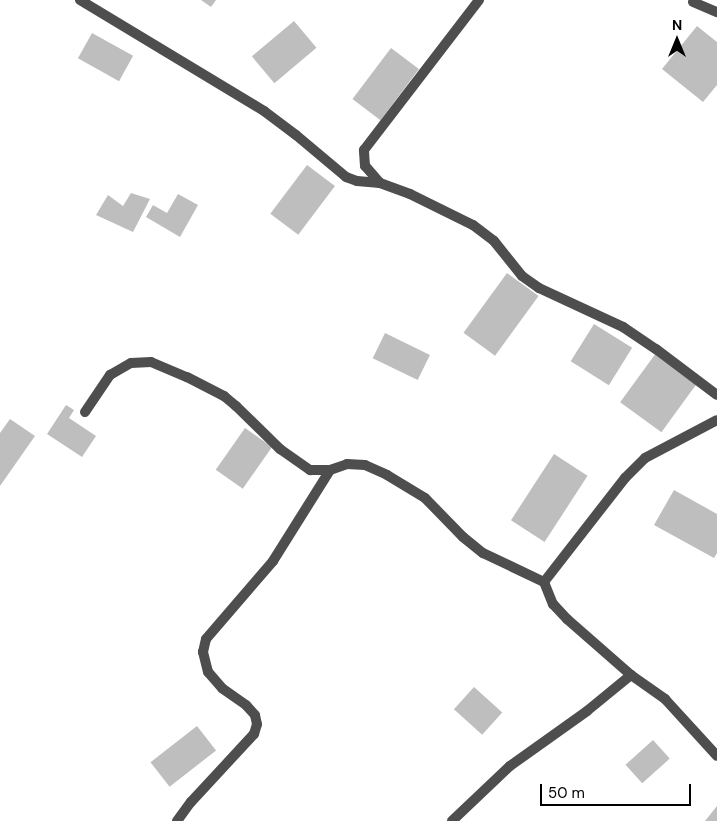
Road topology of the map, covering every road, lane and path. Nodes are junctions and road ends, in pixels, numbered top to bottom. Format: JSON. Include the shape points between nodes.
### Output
{"nodes":[{"id":1,"x":80,"y":0,"type":"edge"},
{"id":2,"x":479,"y":0,"type":"edge"},
{"id":3,"x":693,"y":2,"type":"dead end"},
{"id":4,"x":717,"y":12,"type":"edge"},
{"id":5,"x":380,"y":183,"type":"junction"},
{"id":6,"x":717,"y":395,"type":"edge"},
{"id":7,"x":85,"y":412,"type":"dead end"},
{"id":8,"x":717,"y":420,"type":"edge"},
{"id":9,"x":330,"y":470,"type":"junction"},
{"id":10,"x":544,"y":582,"type":"junction"},
{"id":11,"x":631,"y":675,"type":"junction"},
{"id":12,"x":717,"y":756,"type":"edge"},
{"id":13,"x":177,"y":821,"type":"edge"},
{"id":14,"x":452,"y":821,"type":"edge"}],
"edges":[{"from":1,"to":5,"type":"street","via":[[264,112],[346,177]]},
{"from":2,"to":5,"type":"street","via":[[364,150],[365,166]]},
{"from":3,"to":4,"type":"street"},
{"from":5,"to":6,"type":"street","via":[[410,194],[473,226],[494,241],[522,276],[539,288],[623,327]]},
{"from":7,"to":9,"type":"street","via":[[110,375],[130,363],[151,362],[224,396],[280,450],[310,470]]},
{"from":8,"to":10,"type":"street","via":[[646,458],[625,478]]},
{"from":9,"to":10,"type":"street","via":[[347,464],[365,464],[387,475],[425,498],[483,553]]},
{"from":9,"to":13,"type":"street","via":[[273,561],[206,639],[202,652],[208,672],[222,688],[251,710],[257,724],[254,734]]},
{"from":10,"to":11,"type":"street","via":[[553,604]]},
{"from":11,"to":12,"type":"street","via":[[665,699]]},
{"from":11,"to":14,"type":"street","via":[[510,766]]}]}
